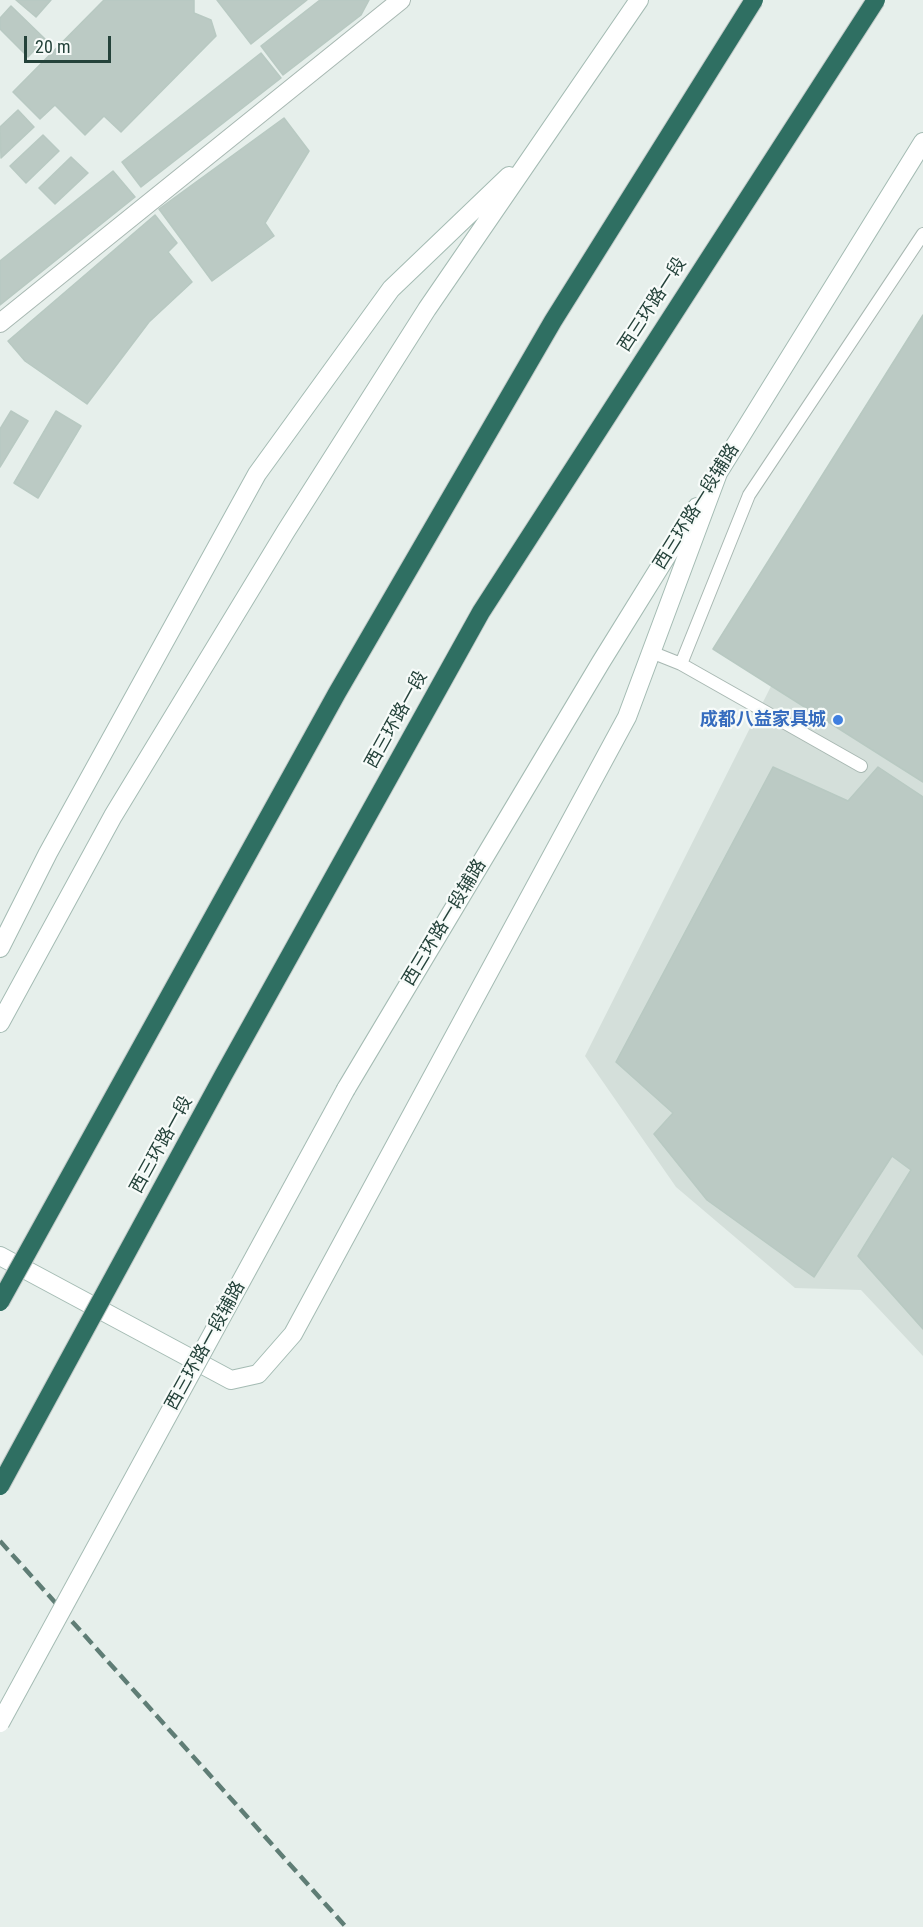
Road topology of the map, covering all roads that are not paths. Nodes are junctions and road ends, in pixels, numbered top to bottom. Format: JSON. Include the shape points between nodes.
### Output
{"nodes":[{"id":1,"x":401,"y":0,"type":"edge"},
{"id":2,"x":639,"y":0,"type":"edge"},
{"id":3,"x":754,"y":0,"type":"edge"},
{"id":4,"x":876,"y":0,"type":"edge"},
{"id":5,"x":923,"y":142,"type":"edge"},
{"id":6,"x":537,"y":149,"type":"junction"},
{"id":7,"x":923,"y":234,"type":"edge"},
{"id":8,"x":0,"y":322,"type":"edge"},
{"id":9,"x":718,"y":473,"type":"junction"},
{"id":10,"x":651,"y":652,"type":"junction"},
{"id":11,"x":681,"y":664,"type":"junction"},
{"id":12,"x":861,"y":766,"type":"dead end"},
{"id":13,"x":0,"y":948,"type":"edge"},
{"id":14,"x":0,"y":1023,"type":"edge"},
{"id":15,"x":0,"y":1257,"type":"edge"},
{"id":16,"x":0,"y":1302,"type":"edge"},
{"id":17,"x":0,"y":1486,"type":"edge"},
{"id":18,"x":0,"y":1723,"type":"edge"}],
"edges":[{"from":1,"to":8,"type":"main road"},
{"from":2,"to":6,"type":"main road"},
{"from":3,"to":16,"type":"highway","bridge":true,"via":[[553,321],[337,693]]},
{"from":4,"to":17,"type":"highway","name":"西三环路一段","bridge":true,"via":[[481,612]]},
{"from":5,"to":9,"type":"main road","name":"西三环路一段辅路"},
{"from":6,"to":13,"type":"main road","via":[[391,289],[257,474],[48,853]]},
{"from":6,"to":14,"type":"main road","via":[[427,309],[298,511],[113,816]]},
{"from":7,"to":11,"type":"lane","via":[[749,495]]},
{"from":9,"to":10,"type":"main road"},
{"from":9,"to":18,"type":"main road","name":"西三环路一段辅路","bridge":true,"via":[[346,1089]]},
{"from":10,"to":11,"type":"lane"},
{"from":10,"to":15,"type":"main road","via":[[627,717],[293,1334],[258,1374],[231,1380]]},
{"from":11,"to":12,"type":"lane"}]}
